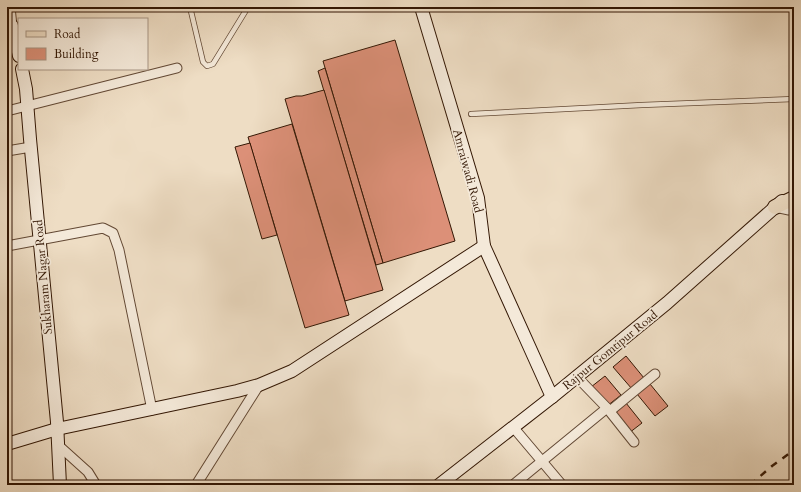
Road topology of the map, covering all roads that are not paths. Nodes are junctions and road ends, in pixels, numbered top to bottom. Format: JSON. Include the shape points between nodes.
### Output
{"nodes":[{"id":1,"x":10,"y":7,"type":"edge"},
{"id":2,"x":190,"y":7,"type":"edge"},
{"id":3,"x":248,"y":7,"type":"edge"},
{"id":4,"x":421,"y":7,"type":"edge"},
{"id":5,"x":10,"y":26,"type":"edge"},
{"id":6,"x":18,"y":53,"type":"edge"},
{"id":7,"x":177,"y":68,"type":"dead end"},
{"id":8,"x":22,"y":70,"type":"edge"},
{"id":9,"x":794,"y":99,"type":"edge"},
{"id":10,"x":28,"y":106,"type":"junction"},
{"id":11,"x":7,"y":111,"type":"edge"},
{"id":12,"x":471,"y":114,"type":"dead end"},
{"id":13,"x":31,"y":147,"type":"junction"},
{"id":14,"x":7,"y":151,"type":"edge"},
{"id":15,"x":794,"y":192,"type":"edge"},
{"id":16,"x":794,"y":198,"type":"edge"},
{"id":17,"x":794,"y":206,"type":"edge"},
{"id":18,"x":775,"y":207,"type":"junction"},
{"id":19,"x":40,"y":239,"type":"junction"},
{"id":20,"x":7,"y":246,"type":"edge"},
{"id":21,"x":484,"y":246,"type":"junction"},
{"id":22,"x":655,"y":374,"type":"dead end"},
{"id":23,"x":577,"y":377,"type":"junction"},
{"id":24,"x":259,"y":385,"type":"junction"},
{"id":25,"x":552,"y":397,"type":"junction"},
{"id":26,"x":152,"y":410,"type":"junction"},
{"id":27,"x":608,"y":410,"type":"junction"},
{"id":28,"x":513,"y":427,"type":"junction"},
{"id":29,"x":57,"y":429,"type":"junction"},
{"id":30,"x":634,"y":442,"type":"dead end"},
{"id":31,"x":7,"y":444,"type":"edge"},
{"id":32,"x":58,"y":446,"type":"junction"},
{"id":33,"x":542,"y":462,"type":"junction"},
{"id":34,"x":60,"y":485,"type":"edge"},
{"id":35,"x":96,"y":485,"type":"edge"},
{"id":36,"x":196,"y":485,"type":"edge"},
{"id":37,"x":439,"y":485,"type":"edge"},
{"id":38,"x":513,"y":485,"type":"edge"},
{"id":39,"x":562,"y":485,"type":"edge"}],
"edges":[{"from":1,"to":5,"type":"street"},
{"from":2,"to":3,"type":"lane","via":[[203,62],[207,66],[213,64]]},
{"from":4,"to":21,"type":"street","name":"Amraiwadi Road","via":[[478,198]]},
{"from":5,"to":6,"type":"street"},
{"from":7,"to":10,"type":"street"},
{"from":8,"to":10,"type":"street","name":"Sukharam Nagar Road"},
{"from":9,"to":12,"type":"lane"},
{"from":10,"to":11,"type":"street"},
{"from":10,"to":13,"type":"street","name":"Sukharam Nagar Road"},
{"from":13,"to":14,"type":"street"},
{"from":13,"to":19,"type":"street","name":"Sukharam Nagar Road"},
{"from":15,"to":18,"type":"street","name":"Rajpur Gomtipur Road"},
{"from":16,"to":18,"type":"main road"},
{"from":17,"to":18,"type":"street","via":[[788,210]]},
{"from":18,"to":23,"type":"street","name":"Rajpur Gomtipur Road","via":[[667,303]]},
{"from":19,"to":20,"type":"street"},
{"from":19,"to":26,"type":"street","via":[[103,228],[113,232],[119,250]]},
{"from":19,"to":29,"type":"street","name":"Sukharam Nagar Road"},
{"from":21,"to":24,"type":"street","via":[[292,371]]},
{"from":21,"to":25,"type":"street","name":"Amraiwadi Road"},
{"from":22,"to":27,"type":"street"},
{"from":23,"to":25,"type":"street","name":"Rajpur Gomtipur Road"},
{"from":23,"to":27,"type":"street"},
{"from":24,"to":26,"type":"street"},
{"from":24,"to":36,"type":"street"},
{"from":25,"to":28,"type":"street","name":"Rajpur Gomtipur Road"},
{"from":26,"to":29,"type":"street"},
{"from":27,"to":30,"type":"street"},
{"from":27,"to":33,"type":"street"},
{"from":28,"to":33,"type":"street"},
{"from":28,"to":37,"type":"street","name":"Rajpur Gomtipur Road"},
{"from":29,"to":31,"type":"street"},
{"from":29,"to":32,"type":"street","name":"Sukharam Nagar Road"},
{"from":32,"to":34,"type":"street","name":"Sukharam Nagar Road"},
{"from":32,"to":35,"type":"street","via":[[88,472]]},
{"from":33,"to":38,"type":"street"},
{"from":33,"to":39,"type":"street"}]}
